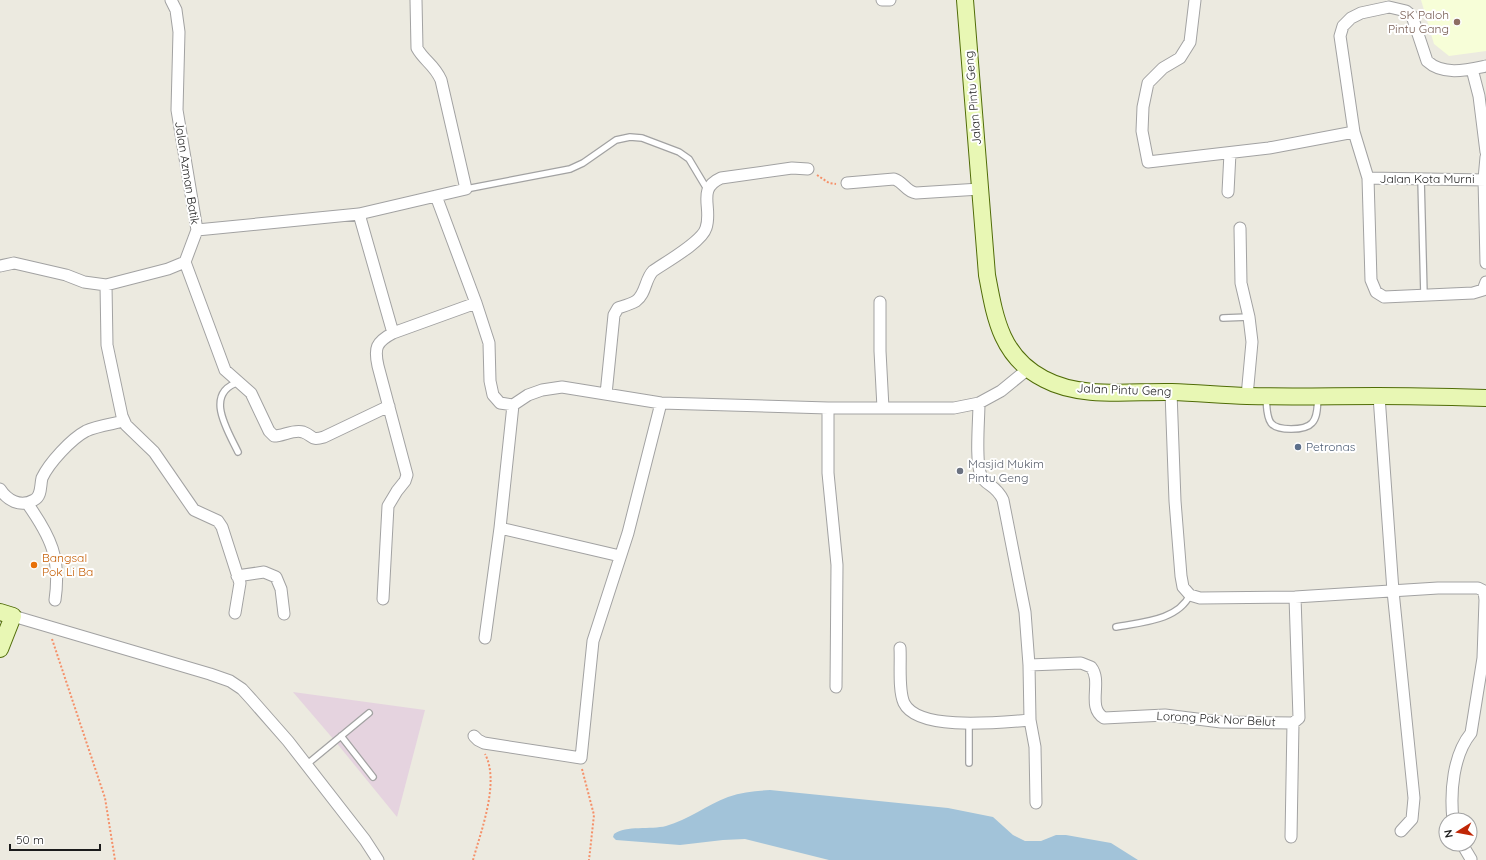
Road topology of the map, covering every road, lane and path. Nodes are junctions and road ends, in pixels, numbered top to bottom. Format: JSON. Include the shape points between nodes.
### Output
{"nodes":[{"id":1,"x":171,"y":0,"type":"edge"},
{"id":2,"x":416,"y":0,"type":"edge"},
{"id":3,"x":882,"y":0,"type":"edge"},
{"id":4,"x":890,"y":0,"type":"edge"},
{"id":5,"x":965,"y":0,"type":"edge"},
{"id":6,"x":1196,"y":0,"type":"edge"},
{"id":7,"x":1486,"y":66,"type":"edge"},
{"id":8,"x":1472,"y":69,"type":"junction"},
{"id":9,"x":1354,"y":132,"type":"junction"},
{"id":10,"x":1486,"y":152,"type":"edge"},
{"id":11,"x":1230,"y":153,"type":"junction"},
{"id":12,"x":1486,"y":157,"type":"edge"},
{"id":13,"x":808,"y":169,"type":"joint"},
{"id":14,"x":1368,"y":178,"type":"junction"},
{"id":15,"x":1421,"y":179,"type":"junction"},
{"id":16,"x":1485,"y":180,"type":"edge"},
{"id":17,"x":847,"y":183,"type":"joint"},
{"id":18,"x":466,"y":189,"type":"junction"},
{"id":19,"x":708,"y":189,"type":"junction"},
{"id":20,"x":980,"y":189,"type":"junction"},
{"id":21,"x":1228,"y":192,"type":"dead end"},
{"id":22,"x":436,"y":196,"type":"junction"},
{"id":23,"x":358,"y":214,"type":"junction"},
{"id":24,"x":1240,"y":228,"type":"dead end"},
{"id":25,"x":197,"y":230,"type":"junction"},
{"id":26,"x":185,"y":262,"type":"junction"},
{"id":27,"x":1486,"y":263,"type":"edge"},
{"id":28,"x":0,"y":266,"type":"edge"},
{"id":29,"x":1486,"y":282,"type":"edge"},
{"id":30,"x":106,"y":285,"type":"junction"},
{"id":31,"x":1424,"y":295,"type":"junction"},
{"id":32,"x":880,"y":302,"type":"dead end"},
{"id":33,"x":476,"y":303,"type":"junction"},
{"id":34,"x":1249,"y":316,"type":"junction"},
{"id":35,"x":1223,"y":318,"type":"dead end"},
{"id":36,"x":393,"y":333,"type":"junction"},
{"id":37,"x":1028,"y":369,"type":"junction"},
{"id":38,"x":239,"y":382,"type":"junction"},
{"id":39,"x":1171,"y":392,"type":"junction"},
{"id":40,"x":606,"y":394,"type":"junction"},
{"id":41,"x":1247,"y":396,"type":"junction"},
{"id":42,"x":1266,"y":396,"type":"junction"},
{"id":43,"x":1319,"y":396,"type":"junction"},
{"id":44,"x":1379,"y":396,"type":"junction"},
{"id":45,"x":1486,"y":398,"type":"edge"},
{"id":46,"x":661,"y":403,"type":"junction"},
{"id":47,"x":979,"y":403,"type":"junction"},
{"id":48,"x":513,"y":405,"type":"junction"},
{"id":49,"x":389,"y":406,"type":"junction"},
{"id":50,"x":828,"y":408,"type":"junction"},
{"id":51,"x":883,"y":408,"type":"junction"},
{"id":52,"x":124,"y":421,"type":"junction"},
{"id":53,"x":238,"y":452,"type":"dead end"},
{"id":54,"x":0,"y":489,"type":"edge"},
{"id":55,"x":27,"y":503,"type":"junction"},
{"id":56,"x":500,"y":528,"type":"junction"},
{"id":57,"x":620,"y":556,"type":"junction"},
{"id":58,"x":237,"y":576,"type":"junction"},
{"id":59,"x":1393,"y":592,"type":"junction"},
{"id":60,"x":1190,"y":595,"type":"junction"},
{"id":61,"x":1296,"y":597,"type":"junction"},
{"id":62,"x":383,"y":599,"type":"dead end"},
{"id":63,"x":55,"y":600,"type":"dead end"},
{"id":64,"x":235,"y":613,"type":"dead end"},
{"id":65,"x":4,"y":614,"type":"edge"},
{"id":66,"x":284,"y":614,"type":"dead end"},
{"id":67,"x":47,"y":626,"type":"junction"},
{"id":68,"x":1116,"y":627,"type":"dead end"},
{"id":69,"x":485,"y":638,"type":"dead end"},
{"id":70,"x":900,"y":648,"type":"dead end"},
{"id":71,"x":0,"y":649,"type":"edge"},
{"id":72,"x":1484,"y":658,"type":"edge"},
{"id":73,"x":1029,"y":665,"type":"junction"},
{"id":74,"x":836,"y":687,"type":"dead end"},
{"id":75,"x":369,"y":713,"type":"dead end"},
{"id":76,"x":1030,"y":720,"type":"junction"},
{"id":77,"x":1292,"y":723,"type":"junction"},
{"id":78,"x":969,"y":725,"type":"junction"},
{"id":79,"x":341,"y":736,"type":"junction"},
{"id":80,"x":476,"y":738,"type":"joint"},
{"id":81,"x":581,"y":758,"type":"junction"},
{"id":82,"x":969,"y":763,"type":"dead end"},
{"id":83,"x":306,"y":764,"type":"junction"},
{"id":84,"x":373,"y":777,"type":"dead end"},
{"id":85,"x":1036,"y":803,"type":"dead end"},
{"id":86,"x":1452,"y":812,"type":"edge"},
{"id":87,"x":1402,"y":831,"type":"dead end"},
{"id":88,"x":1291,"y":837,"type":"dead end"},
{"id":89,"x":115,"y":860,"type":"edge"},
{"id":90,"x":378,"y":860,"type":"edge"},
{"id":91,"x":473,"y":860,"type":"edge"},
{"id":92,"x":588,"y":860,"type":"edge"}],
"edges":[{"from":1,"to":25,"type":"street","name":"Jalan Azman Batik","via":[[176,10],[179,32],[177,110]]},
{"from":2,"to":18,"type":"street","via":[[417,48],[441,80]]},
{"from":3,"to":4,"type":"street"},
{"from":5,"to":20,"type":"main road","name":"Jalan Pintu Geng"},
{"from":6,"to":11,"type":"street","via":[[1190,42],[1180,58],[1163,68],[1148,83],[1142,131],[1148,162]]},
{"from":7,"to":8,"type":"street"},
{"from":8,"to":9,"type":"street","via":[[1443,71],[1433,66],[1427,61],[1412,16],[1398,9],[1389,7],[1351,18],[1343,26],[1340,36]]},
{"from":8,"to":10,"type":"street","via":[[1479,96]]},
{"from":9,"to":11,"type":"street","via":[[1314,141]]},
{"from":9,"to":14,"type":"street"},
{"from":11,"to":21,"type":"street"},
{"from":12,"to":16,"type":"street"},
{"from":13,"to":17,"type":"path","via":[[831,184]]},
{"from":13,"to":19,"type":"street","via":[[792,168],[720,178],[711,182]]},
{"from":14,"to":15,"type":"street","name":"Jalan Kota Murni"},
{"from":14,"to":31,"type":"street","via":[[1371,280],[1376,292],[1384,297]]},
{"from":15,"to":16,"type":"street","name":"Jalan Kota Murni"},
{"from":15,"to":31,"type":"lane"},
{"from":16,"to":27,"type":"street"},
{"from":17,"to":20,"type":"street","via":[[894,179],[916,193]]},
{"from":18,"to":19,"type":"lane","via":[[570,170],[616,140],[630,137],[642,138],[679,152],[688,159]]},
{"from":18,"to":22,"type":"street"},
{"from":19,"to":40,"type":"street","via":[[706,228],[700,237],[653,271],[647,277],[642,294],[636,301],[618,308],[614,316]]},
{"from":20,"to":37,"type":"main road","name":"Jalan Pintu Geng","via":[[987,275],[995,317],[1002,338]]},
{"from":22,"to":23,"type":"street"},
{"from":22,"to":33,"type":"street"},
{"from":23,"to":25,"type":"street"},
{"from":23,"to":36,"type":"street"},
{"from":24,"to":34,"type":"street","via":[[1241,284]]},
{"from":25,"to":26,"type":"street","name":"Jalan Azman Batik"},
{"from":26,"to":30,"type":"street"},
{"from":26,"to":38,"type":"street","via":[[225,370]]},
{"from":28,"to":30,"type":"street","via":[[14,263],[66,275],[84,282]]},
{"from":29,"to":31,"type":"street","via":[[1483,290],[1473,293]]},
{"from":30,"to":52,"type":"street","via":[[107,345]]},
{"from":32,"to":51,"type":"street"},
{"from":33,"to":36,"type":"street"},
{"from":33,"to":48,"type":"street","via":[[489,343],[490,381],[494,395],[500,403]]},
{"from":34,"to":35,"type":"lane"},
{"from":34,"to":41,"type":"street","via":[[1252,342]]},
{"from":36,"to":49,"type":"street","via":[[381,340],[376,352]]},
{"from":37,"to":39,"type":"main road","name":"Jalan Pintu Geng","via":[[1066,388]]},
{"from":37,"to":47,"type":"street"},
{"from":38,"to":49,"type":"street","via":[[251,393],[269,431],[274,436],[304,432],[309,437],[317,439]]},
{"from":38,"to":53,"type":"lane","via":[[230,384],[220,400],[222,419]]},
{"from":39,"to":41,"type":"main road","name":"Jalan Pintu Geng"},
{"from":39,"to":60,"type":"street","via":[[1177,540],[1183,587]]},
{"from":40,"to":46,"type":"street"},
{"from":40,"to":48,"type":"street","via":[[562,387],[528,395]]},
{"from":41,"to":42,"type":"main road","name":"Jalan Pintu Geng"},
{"from":42,"to":43,"type":"main road","name":"Jalan Pintu Geng"},
{"from":42,"to":43,"type":"lane","via":[[1268,417],[1278,428],[1309,426],[1316,418]]},
{"from":43,"to":44,"type":"main road","name":"Jalan Pintu Geng"},
{"from":44,"to":45,"type":"main road","name":"Jalan Pintu Geng"},
{"from":44,"to":59,"type":"street"},
{"from":46,"to":50,"type":"street"},
{"from":46,"to":57,"type":"street"},
{"from":47,"to":51,"type":"street","via":[[954,408]]},
{"from":47,"to":73,"type":"street","via":[[979,468],[985,481],[997,488],[1003,500],[1025,612]]},
{"from":48,"to":56,"type":"street"},
{"from":49,"to":62,"type":"street","via":[[407,476],[388,506]]},
{"from":50,"to":51,"type":"street"},
{"from":50,"to":74,"type":"street","via":[[828,473],[837,565]]},
{"from":52,"to":55,"type":"street","via":[[86,431],[74,440],[61,451],[43,478],[35,500]]},
{"from":52,"to":58,"type":"street","via":[[154,452],[194,510],[218,521]]},
{"from":54,"to":55,"type":"street","via":[[8,499]]},
{"from":55,"to":63,"type":"street","via":[[49,537],[57,569]]},
{"from":56,"to":57,"type":"street"},
{"from":56,"to":69,"type":"street"},
{"from":57,"to":81,"type":"street","via":[[593,641]]},
{"from":58,"to":64,"type":"street","via":[[240,583]]},
{"from":58,"to":66,"type":"street","via":[[264,572],[276,577],[281,589]]},
{"from":59,"to":61,"type":"street"},
{"from":59,"to":72,"type":"street","via":[[1478,588],[1484,591]]},
{"from":59,"to":87,"type":"street","via":[[1414,798],[1412,819]]},
{"from":60,"to":61,"type":"street","via":[[1200,598]]},
{"from":60,"to":68,"type":"lane","via":[[1176,612]]},
{"from":61,"to":77,"type":"street","name":"Lorong Pak Nor Belut","via":[[1299,718]]},
{"from":65,"to":67,"type":"street"},
{"from":65,"to":71,"type":"main road"},
{"from":67,"to":83,"type":"street","via":[[230,681],[242,689]]},
{"from":67,"to":89,"type":"path","via":[[104,798]]},
{"from":70,"to":78,"type":"street","via":[[902,695],[905,704],[920,716]]},
{"from":72,"to":86,"type":"street","via":[[1471,733],[1463,742],[1457,756]]},
{"from":73,"to":76,"type":"street"},
{"from":73,"to":77,"type":"street","name":"Lorong Pak Nor Belut","via":[[1081,663],[1091,667],[1096,677],[1095,709],[1098,715],[1104,718],[1165,715],[1221,722]]},
{"from":75,"to":79,"type":"lane"},
{"from":76,"to":78,"type":"street"},
{"from":76,"to":85,"type":"street","via":[[1035,747]]},
{"from":77,"to":88,"type":"street"},
{"from":78,"to":82,"type":"lane"},
{"from":79,"to":83,"type":"lane"},
{"from":79,"to":84,"type":"lane"},
{"from":80,"to":81,"type":"street","via":[[484,743]]},
{"from":80,"to":91,"type":"path","via":[[490,765],[489,801]]},
{"from":81,"to":92,"type":"path","via":[[594,815]]},
{"from":83,"to":90,"type":"street","via":[[366,840]]}]}
